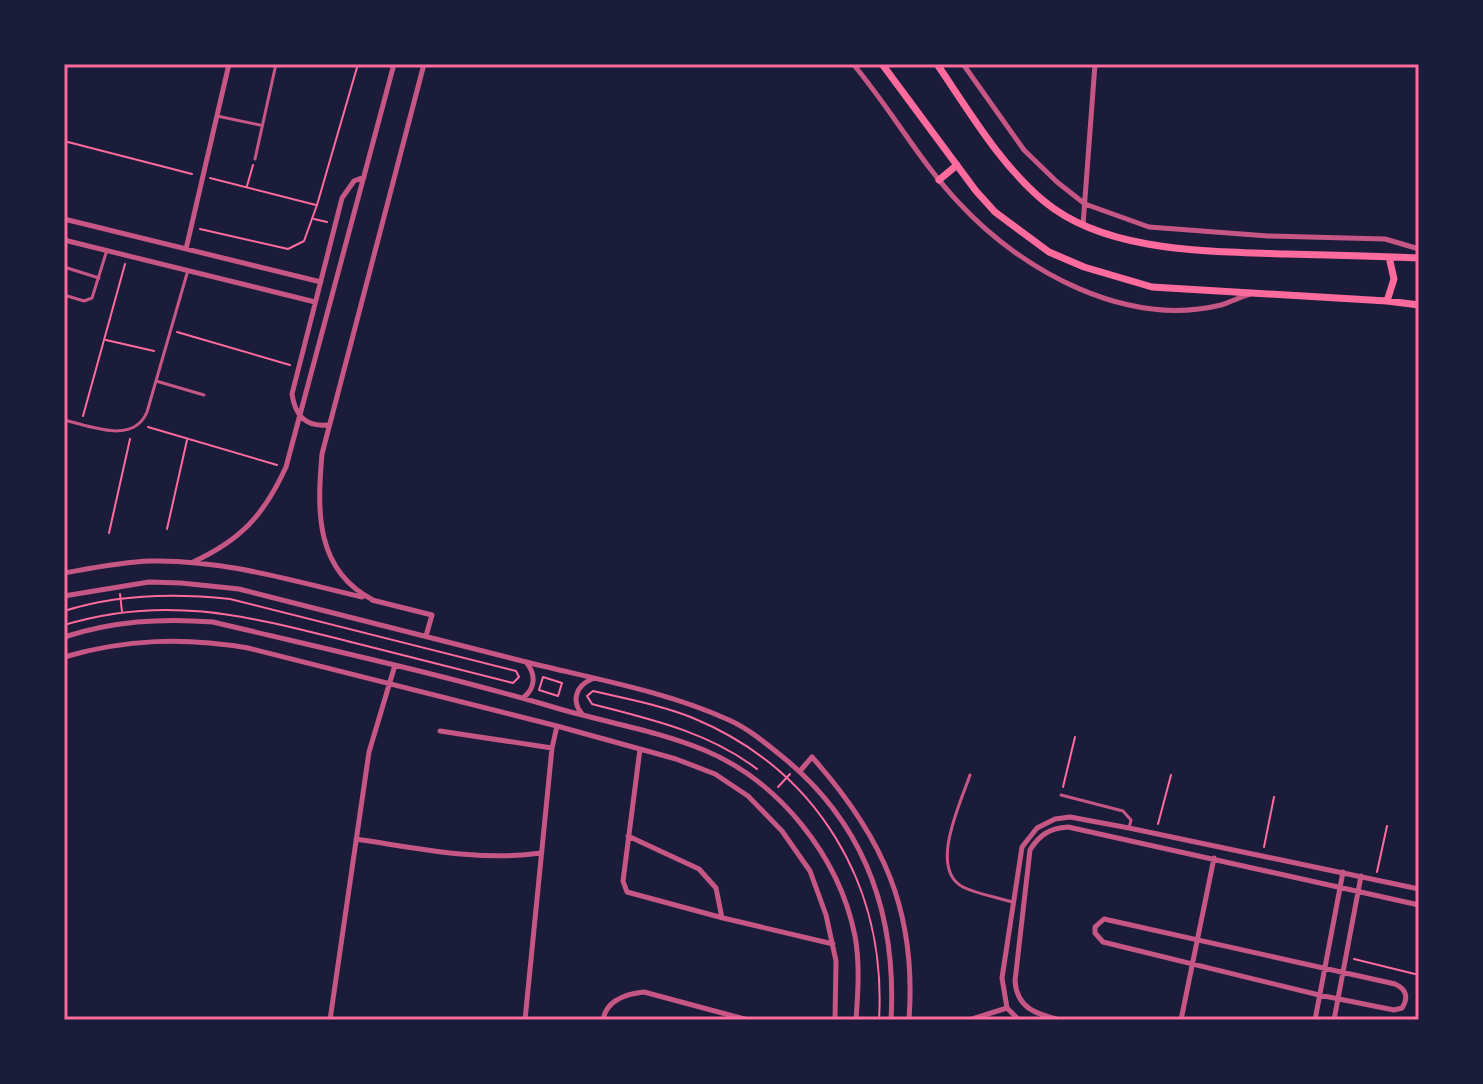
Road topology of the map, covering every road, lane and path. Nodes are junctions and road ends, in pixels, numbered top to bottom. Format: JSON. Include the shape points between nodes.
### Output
{"nodes":[{"id":1,"x":229,"y":64,"type":"edge"},
{"id":2,"x":276,"y":64,"type":"edge"},
{"id":3,"x":358,"y":64,"type":"edge"},
{"id":4,"x":394,"y":64,"type":"edge"},
{"id":5,"x":424,"y":64,"type":"edge"},
{"id":6,"x":853,"y":64,"type":"edge"},
{"id":7,"x":882,"y":64,"type":"edge"},
{"id":8,"x":937,"y":64,"type":"edge"},
{"id":9,"x":963,"y":64,"type":"edge"},
{"id":10,"x":1095,"y":64,"type":"edge"},
{"id":11,"x":217,"y":116,"type":"junction"},
{"id":12,"x":262,"y":125,"type":"junction"},
{"id":13,"x":64,"y":141,"type":"edge"},
{"id":14,"x":255,"y":159,"type":"joint"},
{"id":15,"x":957,"y":165,"type":"junction"},
{"id":16,"x":203,"y":176,"type":"junction"},
{"id":17,"x":364,"y":177,"type":"junction"},
{"id":18,"x":939,"y":180,"type":"junction"},
{"id":19,"x":247,"y":187,"type":"junction"},
{"id":20,"x":1085,"y":204,"type":"junction"},
{"id":21,"x":317,"y":205,"type":"junction"},
{"id":22,"x":64,"y":219,"type":"edge"},
{"id":23,"x":312,"y":219,"type":"junction"},
{"id":24,"x":336,"y":224,"type":"junction"},
{"id":25,"x":1083,"y":225,"type":"junction"},
{"id":26,"x":191,"y":226,"type":"junction"},
{"id":27,"x":64,"y":240,"type":"edge"},
{"id":28,"x":186,"y":249,"type":"junction"},
{"id":29,"x":1419,"y":249,"type":"edge"},
{"id":30,"x":107,"y":250,"type":"junction"},
{"id":31,"x":128,"y":255,"type":"junction"},
{"id":32,"x":1389,"y":257,"type":"junction"},
{"id":33,"x":1419,"y":258,"type":"edge"},
{"id":34,"x":64,"y":267,"type":"edge"},
{"id":35,"x":188,"y":270,"type":"junction"},
{"id":36,"x":99,"y":278,"type":"junction"},
{"id":37,"x":321,"y":282,"type":"junction"},
{"id":38,"x":1254,"y":292,"type":"junction"},
{"id":39,"x":64,"y":295,"type":"edge"},
{"id":40,"x":1387,"y":301,"type":"junction"},
{"id":41,"x":316,"y":302,"type":"junction"},
{"id":42,"x":1419,"y":305,"type":"edge"},
{"id":43,"x":171,"y":330,"type":"junction"},
{"id":44,"x":105,"y":339,"type":"junction"},
{"id":45,"x":164,"y":353,"type":"junction"},
{"id":46,"x":298,"y":367,"type":"junction"},
{"id":47,"x":156,"y":381,"type":"junction"},
{"id":48,"x":204,"y":395,"type":"dead end"},
{"id":49,"x":300,"y":418,"type":"junction"},
{"id":50,"x":64,"y":420,"type":"edge"},
{"id":51,"x":81,"y":424,"type":"junction"},
{"id":52,"x":140,"y":425,"type":"junction"},
{"id":53,"x":327,"y":425,"type":"junction"},
{"id":54,"x":132,"y":430,"type":"junction"},
{"id":55,"x":187,"y":439,"type":"junction"},
{"id":56,"x":286,"y":467,"type":"junction"},
{"id":57,"x":167,"y":529,"type":"dead end"},
{"id":58,"x":109,"y":533,"type":"dead end"},
{"id":59,"x":193,"y":562,"type":"junction"},
{"id":60,"x":64,"y":573,"type":"edge"},
{"id":61,"x":120,"y":585,"type":"junction"},
{"id":62,"x":64,"y":596,"type":"edge"},
{"id":63,"x":121,"y":600,"type":"junction"},
{"id":64,"x":373,"y":600,"type":"junction"},
{"id":65,"x":64,"y":611,"type":"edge"},
{"id":66,"x":125,"y":622,"type":"junction"},
{"id":67,"x":426,"y":636,"type":"junction"},
{"id":68,"x":64,"y":637,"type":"edge"},
{"id":69,"x":64,"y":657,"type":"edge"},
{"id":70,"x":526,"y":662,"type":"junction"},
{"id":71,"x":395,"y":665,"type":"junction"},
{"id":72,"x":512,"y":670,"type":"dead end"},
{"id":73,"x":593,"y":679,"type":"junction"},
{"id":74,"x":562,"y":683,"type":"joint"},
{"id":75,"x":391,"y":684,"type":"junction"},
{"id":76,"x":522,"y":698,"type":"junction"},
{"id":77,"x":585,"y":717,"type":"junction"},
{"id":78,"x":557,"y":726,"type":"junction"},
{"id":79,"x":440,"y":731,"type":"dead end"},
{"id":80,"x":1075,"y":737,"type":"dead end"},
{"id":81,"x":552,"y":748,"type":"junction"},
{"id":82,"x":640,"y":749,"type":"junction"},
{"id":83,"x":798,"y":769,"type":"junction"},
{"id":84,"x":970,"y":775,"type":"dead end"},
{"id":85,"x":1171,"y":775,"type":"dead end"},
{"id":86,"x":772,"y":793,"type":"junction"},
{"id":87,"x":1061,"y":795,"type":"joint"},
{"id":88,"x":1274,"y":797,"type":"dead end"},
{"id":89,"x":1070,"y":817,"type":"junction"},
{"id":90,"x":1046,"y":823,"type":"junction"},
{"id":91,"x":1387,"y":826,"type":"dead end"},
{"id":92,"x":1068,"y":827,"type":"junction"},
{"id":93,"x":1129,"y":828,"type":"junction"},
{"id":94,"x":1049,"y":830,"type":"junction"},
{"id":95,"x":1155,"y":835,"type":"junction"},
{"id":96,"x":628,"y":836,"type":"junction"},
{"id":97,"x":356,"y":839,"type":"junction"},
{"id":98,"x":1126,"y":841,"type":"junction"},
{"id":99,"x":1181,"y":841,"type":"junction"},
{"id":100,"x":1022,"y":847,"type":"junction"},
{"id":101,"x":1030,"y":850,"type":"junction"},
{"id":102,"x":1178,"y":852,"type":"junction"},
{"id":103,"x":541,"y":853,"type":"junction"},
{"id":104,"x":1262,"y":857,"type":"junction"},
{"id":105,"x":1214,"y":858,"type":"junction"},
{"id":106,"x":1259,"y":869,"type":"junction"},
{"id":107,"x":1343,"y":872,"type":"junction"},
{"id":108,"x":1361,"y":875,"type":"junction"},
{"id":109,"x":1376,"y":879,"type":"junction"},
{"id":110,"x":1016,"y":883,"type":"junction"},
{"id":111,"x":1025,"y":886,"type":"junction"},
{"id":112,"x":1340,"y":888,"type":"junction"},
{"id":113,"x":1419,"y":889,"type":"edge"},
{"id":114,"x":1358,"y":891,"type":"junction"},
{"id":115,"x":1012,"y":902,"type":"junction"},
{"id":116,"x":1419,"y":905,"type":"edge"},
{"id":117,"x":723,"y":918,"type":"junction"},
{"id":118,"x":1010,"y":924,"type":"junction"},
{"id":119,"x":1020,"y":927,"type":"junction"},
{"id":120,"x":1198,"y":938,"type":"junction"},
{"id":121,"x":833,"y":944,"type":"junction"},
{"id":122,"x":1346,"y":957,"type":"junction"},
{"id":123,"x":1004,"y":963,"type":"junction"},
{"id":124,"x":1193,"y":964,"type":"junction"},
{"id":125,"x":1015,"y":965,"type":"junction"},
{"id":126,"x":1325,"y":969,"type":"junction"},
{"id":127,"x":1343,"y":973,"type":"junction"},
{"id":128,"x":1419,"y":975,"type":"edge"},
{"id":129,"x":1016,"y":991,"type":"junction"},
{"id":130,"x":1003,"y":995,"type":"junction"},
{"id":131,"x":1319,"y":995,"type":"junction"},
{"id":132,"x":1338,"y":999,"type":"junction"},
{"id":133,"x":1007,"y":1008,"type":"junction"},
{"id":134,"x":1034,"y":1017,"type":"edge"},
{"id":135,"x":1056,"y":1019,"type":"edge"},
{"id":136,"x":330,"y":1020,"type":"edge"},
{"id":137,"x":525,"y":1020,"type":"edge"},
{"id":138,"x":603,"y":1020,"type":"edge"},
{"id":139,"x":748,"y":1020,"type":"edge"},
{"id":140,"x":835,"y":1020,"type":"edge"},
{"id":141,"x":856,"y":1020,"type":"edge"},
{"id":142,"x":891,"y":1020,"type":"edge"},
{"id":143,"x":909,"y":1020,"type":"edge"},
{"id":144,"x":969,"y":1020,"type":"edge"},
{"id":145,"x":1019,"y":1020,"type":"edge"},
{"id":146,"x":1181,"y":1020,"type":"edge"},
{"id":147,"x":1315,"y":1020,"type":"edge"},
{"id":148,"x":1334,"y":1020,"type":"edge"}],
"edges":[{"from":1,"to":11,"type":"street"},
{"from":2,"to":12,"type":"lane"},
{"from":3,"to":21,"type":"path"},
{"from":4,"to":17,"type":"street"},
{"from":5,"to":53,"type":"street"},
{"from":6,"to":18,"type":"street"},
{"from":7,"to":15,"type":"main road"},
{"from":8,"to":25,"type":"main road","via":[[1012,169],[1047,204]]},
{"from":9,"to":20,"type":"street","via":[[1024,150]]},
{"from":10,"to":20,"type":"street"},
{"from":11,"to":12,"type":"lane"},
{"from":11,"to":16,"type":"street"},
{"from":12,"to":14,"type":"lane"},
{"from":13,"to":16,"type":"path"},
{"from":14,"to":19,"type":"path"},
{"from":15,"to":18,"type":"main road"},
{"from":15,"to":38,"type":"main road","via":[[995,212],[1049,252],[1084,267],[1152,287]]},
{"from":16,"to":19,"type":"path"},
{"from":16,"to":26,"type":"street"},
{"from":17,"to":24,"type":"street","via":[[347,188]]},
{"from":17,"to":49,"type":"street"},
{"from":18,"to":38,"type":"street","via":[[1011,249],[1090,292],[1155,309],[1222,305]]},
{"from":19,"to":21,"type":"path"},
{"from":20,"to":25,"type":"street"},
{"from":20,"to":29,"type":"street","via":[[1149,227],[1385,239]]},
{"from":21,"to":23,"type":"path"},
{"from":22,"to":28,"type":"street"},
{"from":23,"to":24,"type":"path"},
{"from":23,"to":26,"type":"path","via":[[304,241],[288,249]]},
{"from":24,"to":37,"type":"street"},
{"from":25,"to":32,"type":"main road","via":[[1137,241],[1202,251]]},
{"from":26,"to":28,"type":"street"},
{"from":27,"to":30,"type":"street"},
{"from":28,"to":37,"type":"street"},
{"from":30,"to":31,"type":"street"},
{"from":30,"to":36,"type":"lane"},
{"from":31,"to":35,"type":"street"},
{"from":31,"to":44,"type":"path"},
{"from":32,"to":33,"type":"main road"},
{"from":32,"to":40,"type":"main road","via":[[1394,279]]},
{"from":34,"to":36,"type":"lane"},
{"from":35,"to":41,"type":"street"},
{"from":35,"to":43,"type":"lane"},
{"from":36,"to":39,"type":"lane","via":[[88,300]]},
{"from":37,"to":41,"type":"street"},
{"from":38,"to":40,"type":"main road"},
{"from":40,"to":42,"type":"main road"},
{"from":41,"to":46,"type":"street"},
{"from":43,"to":45,"type":"lane"},
{"from":43,"to":46,"type":"path"},
{"from":44,"to":45,"type":"path"},
{"from":44,"to":51,"type":"path"},
{"from":45,"to":47,"type":"lane"},
{"from":46,"to":49,"type":"street","via":[[292,394]]},
{"from":47,"to":48,"type":"lane"},
{"from":47,"to":52,"type":"lane"},
{"from":49,"to":53,"type":"street"},
{"from":49,"to":56,"type":"street"},
{"from":50,"to":51,"type":"lane"},
{"from":51,"to":54,"type":"lane"},
{"from":52,"to":54,"type":"lane"},
{"from":52,"to":55,"type":"path"},
{"from":53,"to":64,"type":"street","via":[[320,480],[328,554],[355,591]]},
{"from":54,"to":58,"type":"path"},
{"from":55,"to":56,"type":"path"},
{"from":55,"to":57,"type":"path"},
{"from":56,"to":59,"type":"street","via":[[257,518]]},
{"from":59,"to":60,"type":"street","via":[[149,561]]},
{"from":59,"to":64,"type":"street"},
{"from":61,"to":62,"type":"street"},
{"from":61,"to":63,"type":"path"},
{"from":61,"to":67,"type":"street","via":[[181,583],[239,589]]},
{"from":63,"to":65,"type":"path"},
{"from":63,"to":66,"type":"path"},
{"from":63,"to":72,"type":"path","via":[[230,599]]},
{"from":64,"to":67,"type":"street","via":[[432,615]]},
{"from":66,"to":68,"type":"street"},
{"from":66,"to":71,"type":"street","via":[[213,622]]},
{"from":67,"to":70,"type":"street"},
{"from":69,"to":75,"type":"street","via":[[134,641],[210,641]]},
{"from":70,"to":73,"type":"street"},
{"from":70,"to":76,"type":"street","via":[[534,681]]},
{"from":71,"to":75,"type":"street"},
{"from":71,"to":76,"type":"street"},
{"from":73,"to":77,"type":"street","via":[[575,698]]},
{"from":73,"to":83,"type":"street","via":[[719,716],[759,737]]},
{"from":74,"to":74,"type":"path","via":[[558,696],[539,690],[543,677]]},
{"from":75,"to":78,"type":"street"},
{"from":75,"to":97,"type":"street","via":[[369,752]]},
{"from":76,"to":77,"type":"street"},
{"from":77,"to":86,"type":"street","via":[[706,751]]},
{"from":78,"to":81,"type":"street"},
{"from":78,"to":82,"type":"street"},
{"from":79,"to":81,"type":"street"},
{"from":80,"to":87,"type":"path"},
{"from":81,"to":103,"type":"street"},
{"from":82,"to":96,"type":"street"},
{"from":82,"to":121,"type":"street","via":[[715,774],[748,796],[810,871]]},
{"from":83,"to":86,"type":"path"},
{"from":83,"to":142,"type":"street","via":[[844,822],[874,882],[890,946]]},
{"from":83,"to":143,"type":"street","via":[[812,757],[845,794],[890,875],[910,966]]},
{"from":84,"to":115,"type":"lane","via":[[947,847],[949,871],[962,886]]},
{"from":85,"to":95,"type":"path"},
{"from":86,"to":141,"type":"street","via":[[833,872],[857,955]]},
{"from":87,"to":93,"type":"lane","via":[[1123,811],[1131,820]]},
{"from":88,"to":104,"type":"path"},
{"from":89,"to":90,"type":"street"},
{"from":89,"to":92,"type":"street"},
{"from":89,"to":93,"type":"street"},
{"from":90,"to":94,"type":"street"},
{"from":90,"to":100,"type":"street"},
{"from":91,"to":109,"type":"path"},
{"from":92,"to":94,"type":"street"},
{"from":92,"to":98,"type":"street"},
{"from":93,"to":95,"type":"street"},
{"from":93,"to":98,"type":"street"},
{"from":94,"to":101,"type":"street"},
{"from":95,"to":99,"type":"street"},
{"from":96,"to":117,"type":"street","via":[[699,869],[716,888]]},
{"from":96,"to":117,"type":"street","via":[[622,886],[627,892]]},
{"from":97,"to":103,"type":"street","via":[[474,855]]},
{"from":97,"to":136,"type":"street"},
{"from":98,"to":102,"type":"street"},
{"from":99,"to":102,"type":"street"},
{"from":99,"to":104,"type":"street"},
{"from":100,"to":101,"type":"street"},
{"from":100,"to":110,"type":"street"},
{"from":101,"to":111,"type":"street"},
{"from":102,"to":105,"type":"street"},
{"from":103,"to":137,"type":"street"},
{"from":104,"to":106,"type":"street"},
{"from":104,"to":107,"type":"street"},
{"from":105,"to":106,"type":"street"},
{"from":105,"to":120,"type":"street"},
{"from":106,"to":112,"type":"street"},
{"from":107,"to":108,"type":"street"},
{"from":107,"to":112,"type":"street"},
{"from":108,"to":109,"type":"street"},
{"from":108,"to":114,"type":"street"},
{"from":109,"to":113,"type":"street"},
{"from":110,"to":111,"type":"street"},
{"from":110,"to":115,"type":"street"},
{"from":111,"to":119,"type":"street"},
{"from":112,"to":114,"type":"street"},
{"from":112,"to":126,"type":"street"},
{"from":114,"to":116,"type":"street"},
{"from":114,"to":122,"type":"street"},
{"from":115,"to":118,"type":"street"},
{"from":117,"to":121,"type":"street"},
{"from":118,"to":119,"type":"street"},
{"from":118,"to":123,"type":"street"},
{"from":119,"to":125,"type":"street"},
{"from":120,"to":124,"type":"street"},
{"from":120,"to":124,"type":"street","via":[[1104,919],[1095,927],[1103,942]]},
{"from":120,"to":126,"type":"street"},
{"from":121,"to":140,"type":"street"},
{"from":122,"to":127,"type":"street"},
{"from":122,"to":128,"type":"path"},
{"from":123,"to":125,"type":"street"},
{"from":123,"to":130,"type":"street"},
{"from":124,"to":131,"type":"street"},
{"from":124,"to":146,"type":"street"},
{"from":125,"to":129,"type":"street"},
{"from":126,"to":127,"type":"street"},
{"from":126,"to":131,"type":"street"},
{"from":127,"to":132,"type":"street"},
{"from":127,"to":132,"type":"street","via":[[1402,987],[1406,1001],[1394,1010]]},
{"from":129,"to":130,"type":"street"},
{"from":129,"to":134,"type":"street"},
{"from":130,"to":133,"type":"street"},
{"from":131,"to":132,"type":"street"},
{"from":131,"to":147,"type":"street"},
{"from":132,"to":148,"type":"street"},
{"from":133,"to":144,"type":"street"},
{"from":133,"to":145,"type":"street"},
{"from":134,"to":135,"type":"street"},
{"from":138,"to":139,"type":"street","via":[[614,1001],[644,992]]}]}
